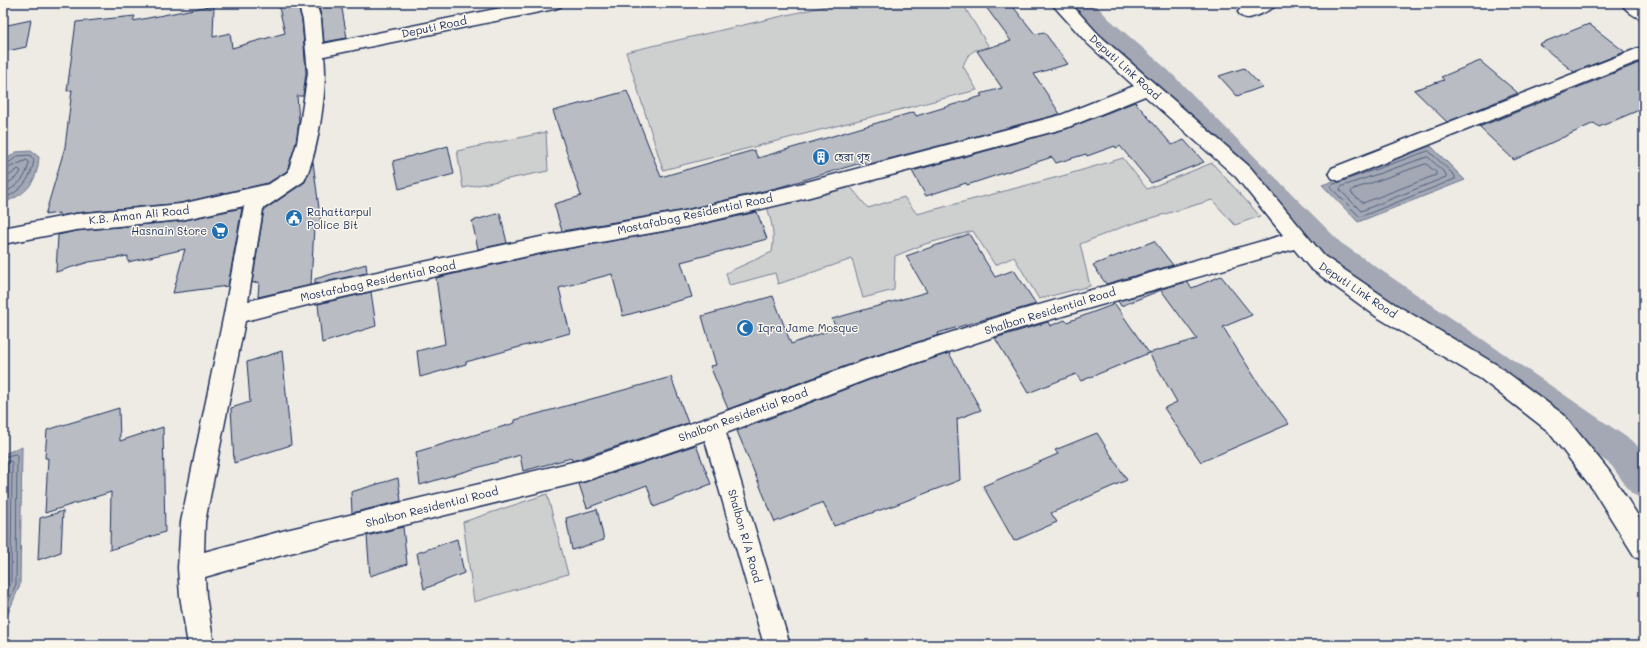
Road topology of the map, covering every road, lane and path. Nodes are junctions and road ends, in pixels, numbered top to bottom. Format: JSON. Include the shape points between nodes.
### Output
{"nodes":[{"id":1,"x":307,"y":3,"type":"edge"},
{"id":2,"x":554,"y":3,"type":"edge"},
{"id":3,"x":1060,"y":3,"type":"edge"},
{"id":4,"x":1270,"y":3,"type":"edge"},
{"id":5,"x":1630,"y":3,"type":"edge"},
{"id":6,"x":1246,"y":12,"type":"dead end"},
{"id":7,"x":1644,"y":14,"type":"edge"},
{"id":8,"x":315,"y":52,"type":"junction"},
{"id":9,"x":1644,"y":52,"type":"edge"},
{"id":10,"x":1147,"y":88,"type":"junction"},
{"id":11,"x":1339,"y":173,"type":"dead end"},
{"id":12,"x":275,"y":191,"type":"junction"},
{"id":13,"x":3,"y":236,"type":"edge"},
{"id":14,"x":1289,"y":242,"type":"dead end"},
{"id":15,"x":235,"y":314,"type":"junction"},
{"id":16,"x":713,"y":427,"type":"junction"},
{"id":17,"x":1644,"y":548,"type":"edge"},
{"id":18,"x":191,"y":568,"type":"junction"},
{"id":19,"x":201,"y":645,"type":"edge"},
{"id":20,"x":777,"y":645,"type":"edge"}],
"edges":[{"from":1,"to":8,"type":"street","via":[[312,20]]},
{"from":2,"to":8,"type":"street","name":"Deputi Road"},
{"from":3,"to":10,"type":"street","name":"Deputi Link Road","via":[[1093,39]]},
{"from":4,"to":6,"type":"street"},
{"from":5,"to":7,"type":"street"},
{"from":8,"to":12,"type":"street","via":[[317,73],[307,143],[297,176]]},
{"from":9,"to":11,"type":"street"},
{"from":10,"to":15,"type":"street","name":"Mostafabag Residential Road","via":[[1066,121],[795,193],[700,215],[550,243]]},
{"from":10,"to":17,"type":"street","name":"Deputi Link Road","via":[[1243,172],[1317,262],[1385,310],[1489,372],[1556,423],[1601,480]]},
{"from":12,"to":13,"type":"street","name":"K.B. Aman Ali Road","via":[[181,212],[76,222]]},
{"from":12,"to":15,"type":"street","via":[[254,205]]},
{"from":14,"to":16,"type":"street","name":"Shalbon Residential Road","via":[[1011,322],[866,370]]},
{"from":15,"to":18,"type":"street","via":[[193,522]]},
{"from":16,"to":18,"type":"street","name":"Shalbon Residential Road","via":[[585,470],[286,542]]},
{"from":16,"to":20,"type":"street","name":"Shalbon R/A Road"},
{"from":18,"to":19,"type":"street"}]}
